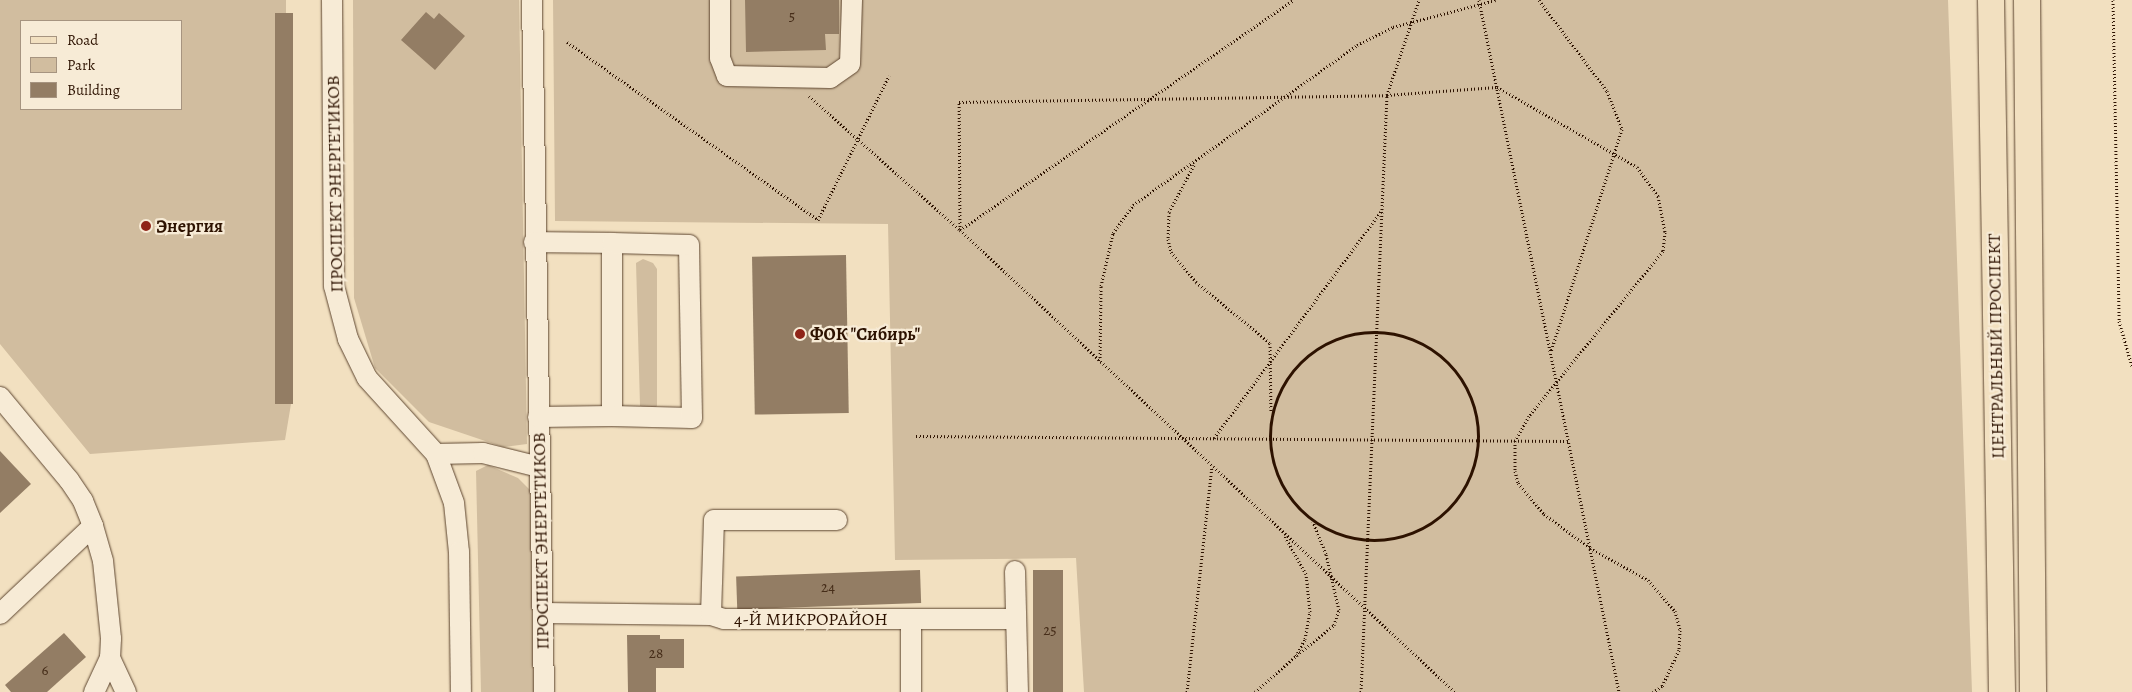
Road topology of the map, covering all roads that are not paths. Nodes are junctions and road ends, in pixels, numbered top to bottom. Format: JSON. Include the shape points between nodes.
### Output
{"nodes":[{"id":1,"x":332,"y":0,"type":"edge"},
{"id":2,"x":532,"y":0,"type":"edge"},
{"id":3,"x":720,"y":0,"type":"edge"},
{"id":4,"x":852,"y":0,"type":"edge"},
{"id":5,"x":1991,"y":0,"type":"edge"},
{"id":6,"x":2027,"y":0,"type":"edge"},
{"id":7,"x":534,"y":242,"type":"junction"},
{"id":8,"x":612,"y":243,"type":"junction"},
{"id":9,"x":0,"y":397,"type":"edge"},
{"id":10,"x":612,"y":416,"type":"junction"},
{"id":11,"x":538,"y":417,"type":"junction"},
{"id":12,"x":436,"y":454,"type":"junction"},
{"id":13,"x":539,"y":467,"type":"junction"},
{"id":14,"x":837,"y":520,"type":"dead end"},
{"id":15,"x":93,"y":526,"type":"junction"},
{"id":16,"x":1014,"y":571,"type":"dead end"},
{"id":17,"x":543,"y":613,"type":"junction"},
{"id":18,"x":0,"y":614,"type":"edge"},
{"id":19,"x":711,"y":615,"type":"junction"},
{"id":20,"x":911,"y":619,"type":"junction"},
{"id":21,"x":1016,"y":619,"type":"junction"},
{"id":22,"x":110,"y":658,"type":"junction"},
{"id":23,"x":94,"y":692,"type":"edge"},
{"id":24,"x":126,"y":692,"type":"edge"},
{"id":25,"x":461,"y":692,"type":"edge"},
{"id":26,"x":544,"y":692,"type":"edge"},
{"id":27,"x":911,"y":692,"type":"edge"},
{"id":28,"x":1018,"y":692,"type":"edge"},
{"id":29,"x":2002,"y":692,"type":"edge"},
{"id":30,"x":2032,"y":692,"type":"edge"}],
"edges":[{"from":1,"to":12,"type":"street","name":"ПРОСПЕКТ ЭНЕРГЕТИКОВ","via":[[334,286],[348,339],[367,378]]},
{"from":2,"to":7,"type":"street","name":"ПРОСПЕКТ ЭНЕРГЕТИКОВ"},
{"from":3,"to":4,"type":"street","via":[[720,58],[727,76],[830,78],[850,64]]},
{"from":5,"to":29,"type":"main road","name":"ЦЕНТРАЛЬНЫЙ ПРОСПЕКТ"},
{"from":6,"to":30,"type":"main road","name":"ЦЕНТРАЛЬНЫЙ ПРОСПЕКТ"},
{"from":7,"to":8,"type":"street"},
{"from":7,"to":11,"type":"street","name":"ПРОСПЕКТ ЭНЕРГЕТИКОВ"},
{"from":8,"to":10,"type":"street"},
{"from":8,"to":10,"type":"street","via":[[689,245],[692,418]]},
{"from":9,"to":15,"type":"street","via":[[70,480]]},
{"from":10,"to":11,"type":"street"},
{"from":11,"to":13,"type":"street","name":"ПРОСПЕКТ ЭНЕРГЕТИКОВ"},
{"from":12,"to":13,"type":"street","via":[[483,453]]},
{"from":12,"to":25,"type":"street","name":"ПРОСПЕКТ ЭНЕРГЕТИКОВ","via":[[454,503],[459,552]]},
{"from":13,"to":17,"type":"street","name":"ПРОСПЕКТ ЭНЕРГЕТИКОВ"},
{"from":14,"to":19,"type":"street","name":"4-Й МИКРОРАЙОН","via":[[714,520]]},
{"from":15,"to":18,"type":"street"},
{"from":15,"to":22,"type":"street","via":[[103,560]]},
{"from":16,"to":21,"type":"street"},
{"from":17,"to":19,"type":"street","name":"4-Й МИКРОРАЙОН"},
{"from":17,"to":26,"type":"street","name":"ПРОСПЕКТ ЭНЕРГЕТИКОВ"},
{"from":19,"to":20,"type":"street","name":"4-Й МИКРОРАЙОН","via":[[724,619]]},
{"from":20,"to":21,"type":"street","name":"4-Й МИКРОРАЙОН"},
{"from":20,"to":27,"type":"street","name":"4-Й МИКРОРАЙОН"},
{"from":21,"to":28,"type":"street"},
{"from":22,"to":23,"type":"street"},
{"from":22,"to":24,"type":"street"}]}
